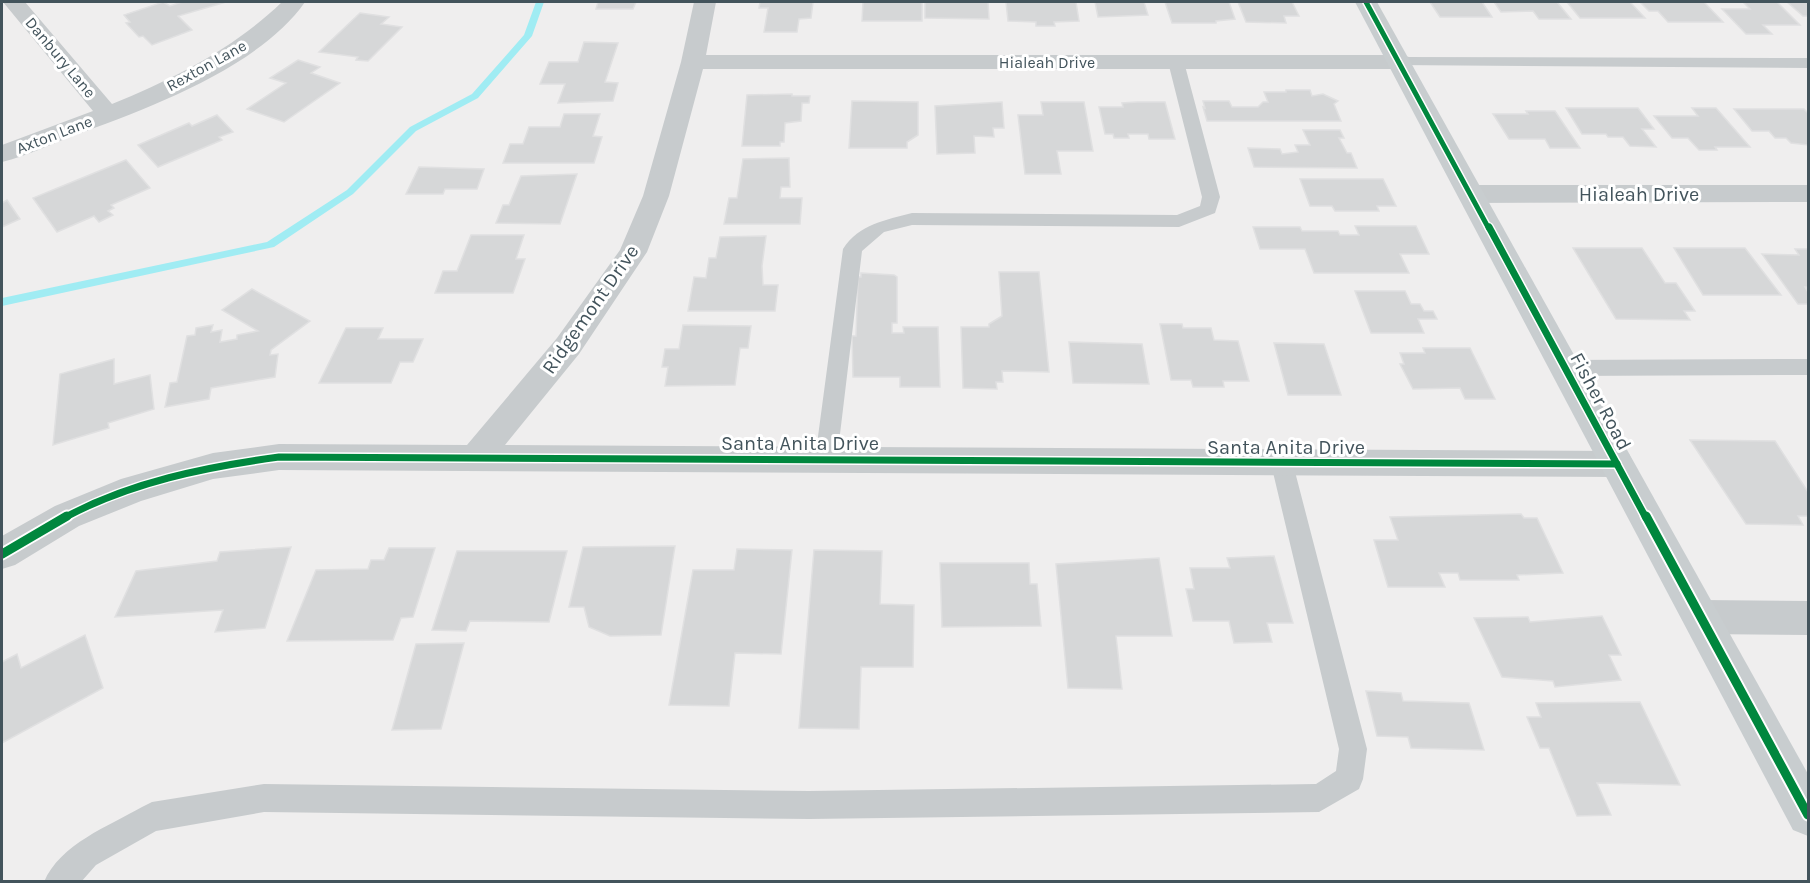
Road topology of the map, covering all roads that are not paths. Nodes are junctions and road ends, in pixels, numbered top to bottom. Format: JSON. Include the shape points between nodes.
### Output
{"nodes":[{"id":1,"x":14,"y":2,"type":"edge"},
{"id":2,"x":294,"y":2,"type":"edge"},
{"id":3,"x":705,"y":2,"type":"edge"},
{"id":4,"x":1366,"y":2,"type":"edge"},
{"id":5,"x":693,"y":62,"type":"junction"},
{"id":6,"x":1176,"y":62,"type":"junction"},
{"id":7,"x":1401,"y":62,"type":"junction"},
{"id":8,"x":1809,"y":63,"type":"edge"},
{"id":9,"x":107,"y":113,"type":"junction"},
{"id":10,"x":2,"y":154,"type":"edge"},
{"id":11,"x":1470,"y":194,"type":"junction"},
{"id":12,"x":1809,"y":194,"type":"edge"},
{"id":13,"x":1809,"y":367,"type":"edge"},
{"id":14,"x":1565,"y":368,"type":"junction"},
{"id":15,"x":476,"y":458,"type":"junction"},
{"id":16,"x":826,"y":459,"type":"junction"},
{"id":17,"x":1282,"y":464,"type":"junction"},
{"id":18,"x":1617,"y":464,"type":"junction"},
{"id":19,"x":2,"y":554,"type":"edge"},
{"id":20,"x":1702,"y":617,"type":"junction"},
{"id":21,"x":1809,"y":618,"type":"edge"},
{"id":22,"x":1809,"y":815,"type":"edge"},
{"id":23,"x":58,"y":882,"type":"edge"}],
"edges":[{"from":1,"to":9,"type":"street","name":"Danbury Lane"},
{"from":2,"to":9,"type":"street","name":"Rexton Lane","via":[[265,30],[227,57]]},
{"from":3,"to":5,"type":"street","name":"Ridgemont Drive"},
{"from":4,"to":7,"type":"street","name":"Fisher Road"},
{"from":5,"to":6,"type":"street","name":"Hialeah Drive"},
{"from":5,"to":15,"type":"street","name":"Ridgemont Drive","via":[[656,196],[633,252],[568,346]]},
{"from":6,"to":7,"type":"street","name":"Hialeah Drive"},
{"from":6,"to":16,"type":"lane","via":[[1211,197],[1208,209],[1179,221],[912,219],[877,228],[853,249]]},
{"from":7,"to":8,"type":"lane"},
{"from":7,"to":11,"type":"street","name":"Fisher Road"},
{"from":9,"to":10,"type":"street","name":"Axton Lane"},
{"from":11,"to":12,"type":"street","name":"Hialeah Drive"},
{"from":11,"to":14,"type":"street","name":"Fisher Road"},
{"from":13,"to":14,"type":"lane"},
{"from":14,"to":18,"type":"street","name":"Fisher Road"},
{"from":15,"to":16,"type":"street","name":"Santa Anita Drive"},
{"from":15,"to":19,"type":"street","name":"Santa Anita Drive","via":[[279,457],[213,466],[133,489],[68,516]]},
{"from":16,"to":17,"type":"street","name":"Santa Anita Drive"},
{"from":17,"to":18,"type":"street","name":"Santa Anita Drive"},
{"from":17,"to":23,"type":"lane","via":[[1353,749],[1349,779],[1319,798],[809,805],[264,798],[152,817],[86,855]]},
{"from":18,"to":20,"type":"street","name":"Fisher Road"},
{"from":20,"to":21,"type":"street"},
{"from":20,"to":22,"type":"street","name":"Fisher Road"}]}
